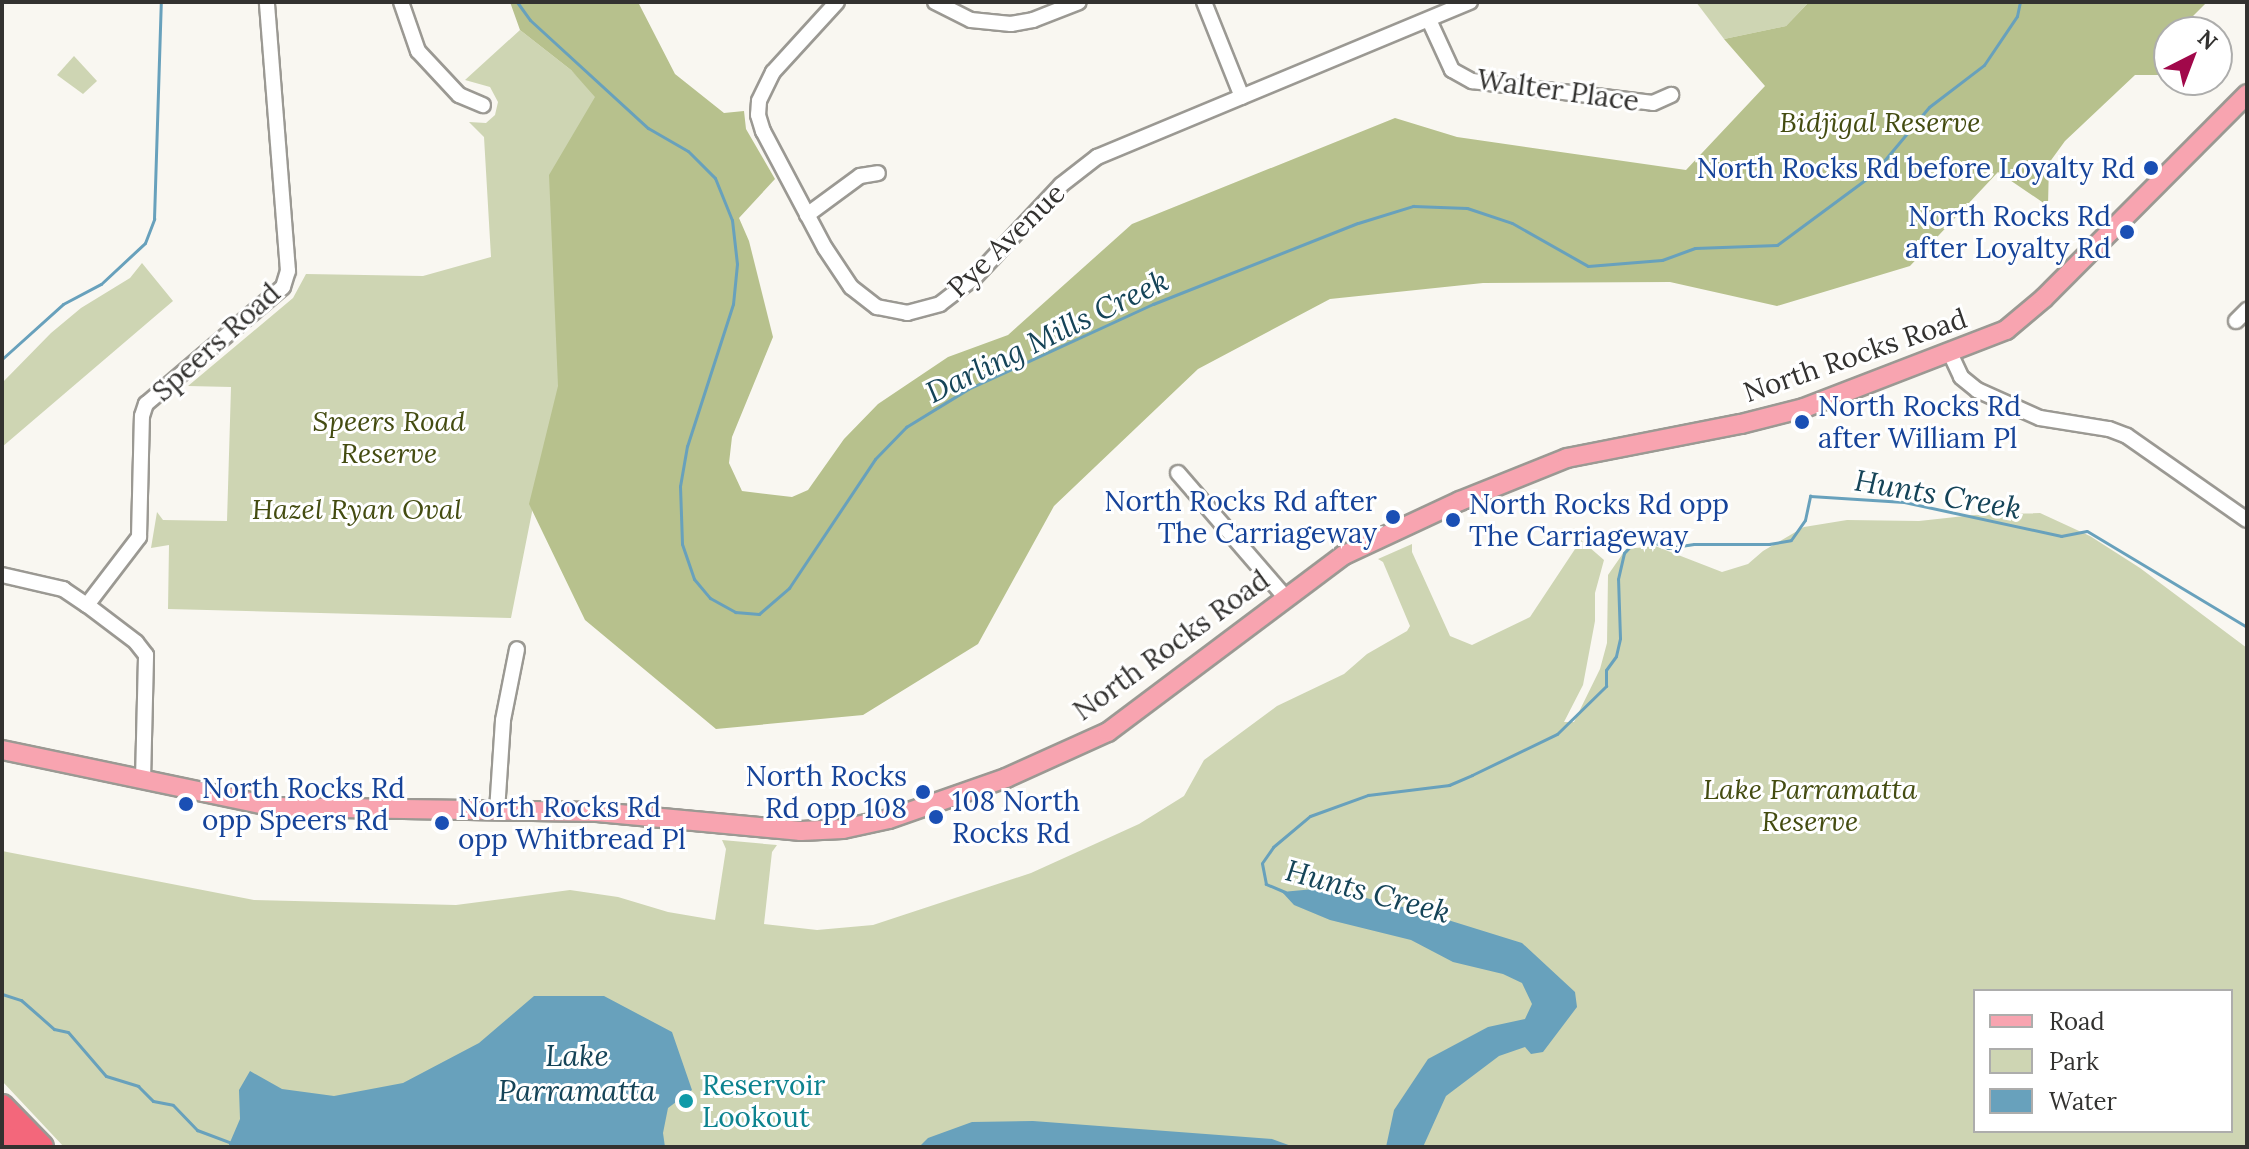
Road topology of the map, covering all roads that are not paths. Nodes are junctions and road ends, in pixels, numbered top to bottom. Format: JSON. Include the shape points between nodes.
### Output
{"nodes":[{"id":1,"x":267,"y":2,"type":"edge"},
{"id":2,"x":401,"y":2,"type":"edge"},
{"id":3,"x":837,"y":2,"type":"edge"},
{"id":4,"x":935,"y":2,"type":"edge"},
{"id":5,"x":1079,"y":2,"type":"edge"},
{"id":6,"x":1204,"y":2,"type":"edge"},
{"id":7,"x":1470,"y":2,"type":"edge"},
{"id":8,"x":1429,"y":20,"type":"junction"},
{"id":9,"x":2247,"y":94,"type":"edge"},
{"id":10,"x":1671,"y":95,"type":"dead end"},
{"id":11,"x":1242,"y":97,"type":"junction"},
{"id":12,"x":483,"y":105,"type":"dead end"},
{"id":13,"x":878,"y":173,"type":"dead end"},
{"id":14,"x":807,"y":215,"type":"junction"},
{"id":15,"x":2247,"y":310,"type":"edge"},
{"id":16,"x":2236,"y":321,"type":"dead end"},
{"id":17,"x":1950,"y":353,"type":"junction"},
{"id":18,"x":1178,"y":473,"type":"dead end"},
{"id":19,"x":2247,"y":520,"type":"edge"},
{"id":20,"x":2,"y":575,"type":"edge"},
{"id":21,"x":1285,"y":597,"type":"junction"},
{"id":22,"x":87,"y":605,"type":"junction"},
{"id":23,"x":517,"y":649,"type":"dead end"},
{"id":24,"x":2,"y":750,"type":"edge"},
{"id":25,"x":143,"y":780,"type":"junction"},
{"id":26,"x":497,"y":811,"type":"junction"},
{"id":27,"x":2,"y":1106,"type":"edge"},
{"id":28,"x":2,"y":1134,"type":"edge"},
{"id":29,"x":15,"y":1147,"type":"edge"},
{"id":30,"x":42,"y":1147,"type":"edge"}],
"edges":[{"from":1,"to":22,"type":"street","name":"Speers Road","via":[[288,271],[283,287],[146,404],[139,537]]},
{"from":2,"to":12,"type":"street","via":[[415,48],[459,95]]},
{"from":3,"to":14,"type":"street","name":"Pye Avenue","via":[[773,72],[759,101],[763,131]]},
{"from":4,"to":5,"type":"street","via":[[971,20],[1011,24]]},
{"from":6,"to":11,"type":"street"},
{"from":7,"to":8,"type":"street","name":"Pye Avenue"},
{"from":8,"to":10,"type":"street","name":"Walter Place","via":[[1452,70],[1472,81],[1653,103]]},
{"from":8,"to":11,"type":"street","name":"Pye Avenue"},
{"from":9,"to":17,"type":"main road","name":"North Rocks Road","via":[[2031,311],[2006,330]]},
{"from":11,"to":14,"type":"street","name":"Pye Avenue","via":[[1097,157],[1051,194],[975,277],[924,311],[891,312],[863,299]]},
{"from":13,"to":14,"type":"street","via":[[860,176]]},
{"from":15,"to":16,"type":"street"},
{"from":17,"to":19,"type":"street","via":[[1969,386],[2040,418],[2127,436]]},
{"from":17,"to":21,"type":"main road","name":"North Rocks Road","via":[[1774,417],[1540,467],[1344,555]]},
{"from":18,"to":21,"type":"street"},
{"from":20,"to":22,"type":"street","via":[[63,589]]},
{"from":21,"to":26,"type":"main road","name":"North Rocks Road","via":[[1108,732],[1006,778],[889,819],[801,831],[612,813]]},
{"from":22,"to":25,"type":"street","via":[[146,655]]},
{"from":23,"to":26,"type":"street","via":[[503,720]]},
{"from":24,"to":25,"type":"main road","name":"North Rocks Road"},
{"from":25,"to":26,"type":"main road","name":"North Rocks Road","via":[[274,807]]},
{"from":27,"to":30,"type":"highway"},
{"from":28,"to":29,"type":"highway"}]}
